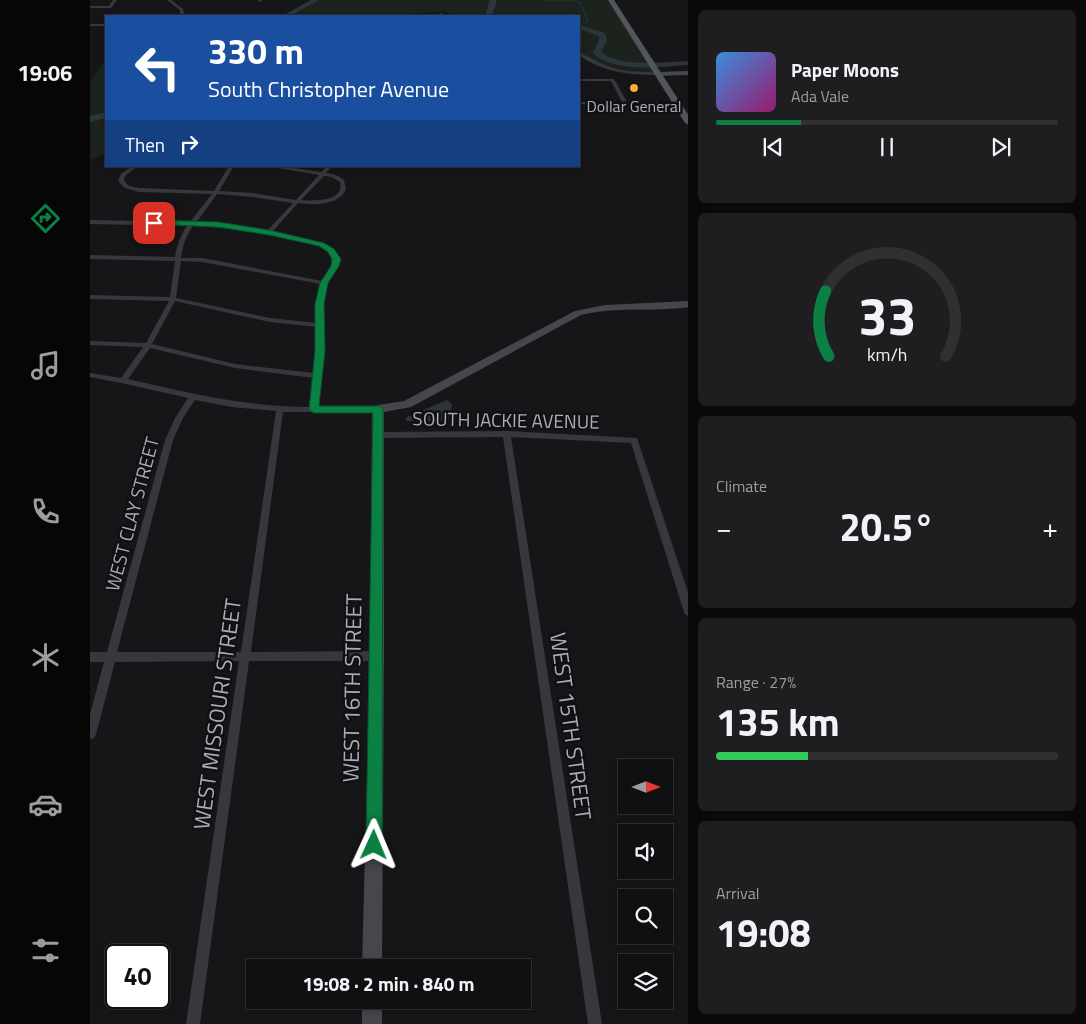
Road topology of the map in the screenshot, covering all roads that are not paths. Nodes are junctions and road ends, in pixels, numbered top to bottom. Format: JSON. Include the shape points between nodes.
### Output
{"nodes":[{"id":1,"x":115,"y":0,"type":"edge"},
{"id":2,"x":169,"y":0,"type":"edge"},
{"id":3,"x":611,"y":0,"type":"edge"},
{"id":4,"x":90,"y":7,"type":"edge"},
{"id":5,"x":182,"y":15,"type":"edge"},
{"id":6,"x":105,"y":25,"type":"edge"},
{"id":7,"x":91,"y":26,"type":"edge"},
{"id":8,"x":580,"y":54,"type":"edge"},
{"id":9,"x":646,"y":56,"type":"joint"},
{"id":10,"x":655,"y":71,"type":"junction"},
{"id":11,"x":688,"y":73,"type":"edge"},
{"id":12,"x":580,"y":80,"type":"edge"},
{"id":13,"x":580,"y":103,"type":"edge"},
{"id":14,"x":625,"y":103,"type":"junction"},
{"id":15,"x":676,"y":103,"type":"junction"},
{"id":16,"x":688,"y":124,"type":"edge"},
{"id":17,"x":135,"y":167,"type":"edge"},
{"id":18,"x":231,"y":167,"type":"edge"},
{"id":19,"x":275,"y":167,"type":"edge"},
{"id":20,"x":329,"y":167,"type":"edge"},
{"id":21,"x":324,"y":174,"type":"junction"},
{"id":22,"x":216,"y":192,"type":"junction"},
{"id":23,"x":342,"y":193,"type":"joint"},
{"id":24,"x":298,"y":202,"type":"junction"},
{"id":25,"x":90,"y":222,"type":"edge"},
{"id":26,"x":192,"y":224,"type":"junction"},
{"id":27,"x":269,"y":232,"type":"junction"},
{"id":28,"x":90,"y":257,"type":"edge"},
{"id":29,"x":179,"y":259,"type":"junction"},
{"id":30,"x":324,"y":283,"type":"junction"},
{"id":31,"x":90,"y":297,"type":"edge"},
{"id":32,"x":173,"y":299,"type":"junction"},
{"id":33,"x":688,"y":304,"type":"edge"},
{"id":34,"x":319,"y":325,"type":"junction"},
{"id":35,"x":90,"y":343,"type":"edge"},
{"id":36,"x":148,"y":345,"type":"junction"},
{"id":37,"x":90,"y":375,"type":"edge"},
{"id":38,"x":318,"y":376,"type":"junction"},
{"id":39,"x":124,"y":379,"type":"junction"},
{"id":40,"x":194,"y":395,"type":"junction"},
{"id":41,"x":280,"y":409,"type":"junction"},
{"id":42,"x":378,"y":409,"type":"junction"},
{"id":43,"x":314,"y":410,"type":"junction"},
{"id":44,"x":507,"y":434,"type":"junction"},
{"id":45,"x":378,"y":435,"type":"junction"},
{"id":46,"x":688,"y":612,"type":"edge"},
{"id":47,"x":245,"y":656,"type":"junction"},
{"id":48,"x":377,"y":656,"type":"junction"},
{"id":49,"x":90,"y":657,"type":"edge"},
{"id":50,"x":111,"y":657,"type":"junction"},
{"id":51,"x":90,"y":734,"type":"edge"},
{"id":52,"x":372,"y":959,"type":"edge"},
{"id":53,"x":372,"y":1009,"type":"edge"},
{"id":54,"x":193,"y":1024,"type":"edge"},
{"id":55,"x":372,"y":1024,"type":"edge"},
{"id":56,"x":595,"y":1024,"type":"edge"}],
"edges":[{"from":1,"to":4,"type":"street","via":[[110,7]]},
{"from":2,"to":5,"type":"street","via":[[182,10]]},
{"from":3,"to":9,"type":"main road"},
{"from":6,"to":7,"type":"street"},
{"from":8,"to":10,"type":"street","via":[[600,66],[641,73]]},
{"from":9,"to":10,"type":"main road"},
{"from":10,"to":11,"type":"street"},
{"from":10,"to":15,"type":"main road"},
{"from":12,"to":14,"type":"street","via":[[612,80]]},
{"from":13,"to":14,"type":"street"},
{"from":14,"to":15,"type":"street"},
{"from":15,"to":16,"type":"main road"},
{"from":17,"to":22,"type":"street","via":[[123,175],[121,182],[135,190]]},
{"from":18,"to":22,"type":"street"},
{"from":19,"to":21,"type":"street"},
{"from":20,"to":21,"type":"street"},
{"from":21,"to":23,"type":"street","via":[[341,179]]},
{"from":21,"to":24,"type":"street"},
{"from":22,"to":24,"type":"street"},
{"from":22,"to":26,"type":"street"},
{"from":23,"to":24,"type":"street","via":[[327,201]]},
{"from":24,"to":27,"type":"street"},
{"from":25,"to":26,"type":"street"},
{"from":26,"to":27,"type":"street"},
{"from":26,"to":29,"type":"street","via":[[182,240]]},
{"from":27,"to":30,"type":"street","via":[[324,246],[331,251],[336,259],[335,266]]},
{"from":28,"to":29,"type":"street"},
{"from":29,"to":30,"type":"street","via":[[215,262]]},
{"from":29,"to":32,"type":"street"},
{"from":30,"to":34,"type":"street"},
{"from":31,"to":32,"type":"street"},
{"from":32,"to":34,"type":"street","via":[[270,320]]},
{"from":32,"to":36,"type":"street"},
{"from":33,"to":42,"type":"street","via":[[601,307],[578,313],[407,404]]},
{"from":34,"to":38,"type":"street"},
{"from":35,"to":36,"type":"street"},
{"from":36,"to":38,"type":"street","via":[[235,366]]},
{"from":36,"to":39,"type":"street"},
{"from":37,"to":39,"type":"street"},
{"from":38,"to":43,"type":"street"},
{"from":39,"to":40,"type":"street"},
{"from":40,"to":41,"type":"street","via":[[231,404]]},
{"from":40,"to":50,"type":"street","name":"WEST CLAY STREET","via":[[169,440]]},
{"from":41,"to":43,"type":"street"},
{"from":41,"to":47,"type":"street","name":"WEST MISSOURI STREET"},
{"from":42,"to":43,"type":"street"},
{"from":42,"to":45,"type":"street","name":"WEST 16TH STREET"},
{"from":44,"to":45,"type":"street","name":"SOUTH JACKIE AVENUE"},
{"from":44,"to":46,"type":"street","name":"SOUTH JACKIE AVENUE","via":[[634,440]]},
{"from":44,"to":56,"type":"street","name":"WEST 15TH STREET"},
{"from":45,"to":48,"type":"street","name":"WEST 16TH STREET"},
{"from":47,"to":48,"type":"street"},
{"from":47,"to":50,"type":"street"},
{"from":47,"to":54,"type":"street","name":"WEST MISSOURI STREET"},
{"from":48,"to":52,"type":"street","name":"WEST 16TH STREET"},
{"from":49,"to":50,"type":"street"},
{"from":50,"to":51,"type":"street","name":"WEST CLAY STREET"},
{"from":53,"to":55,"type":"street"}]}
